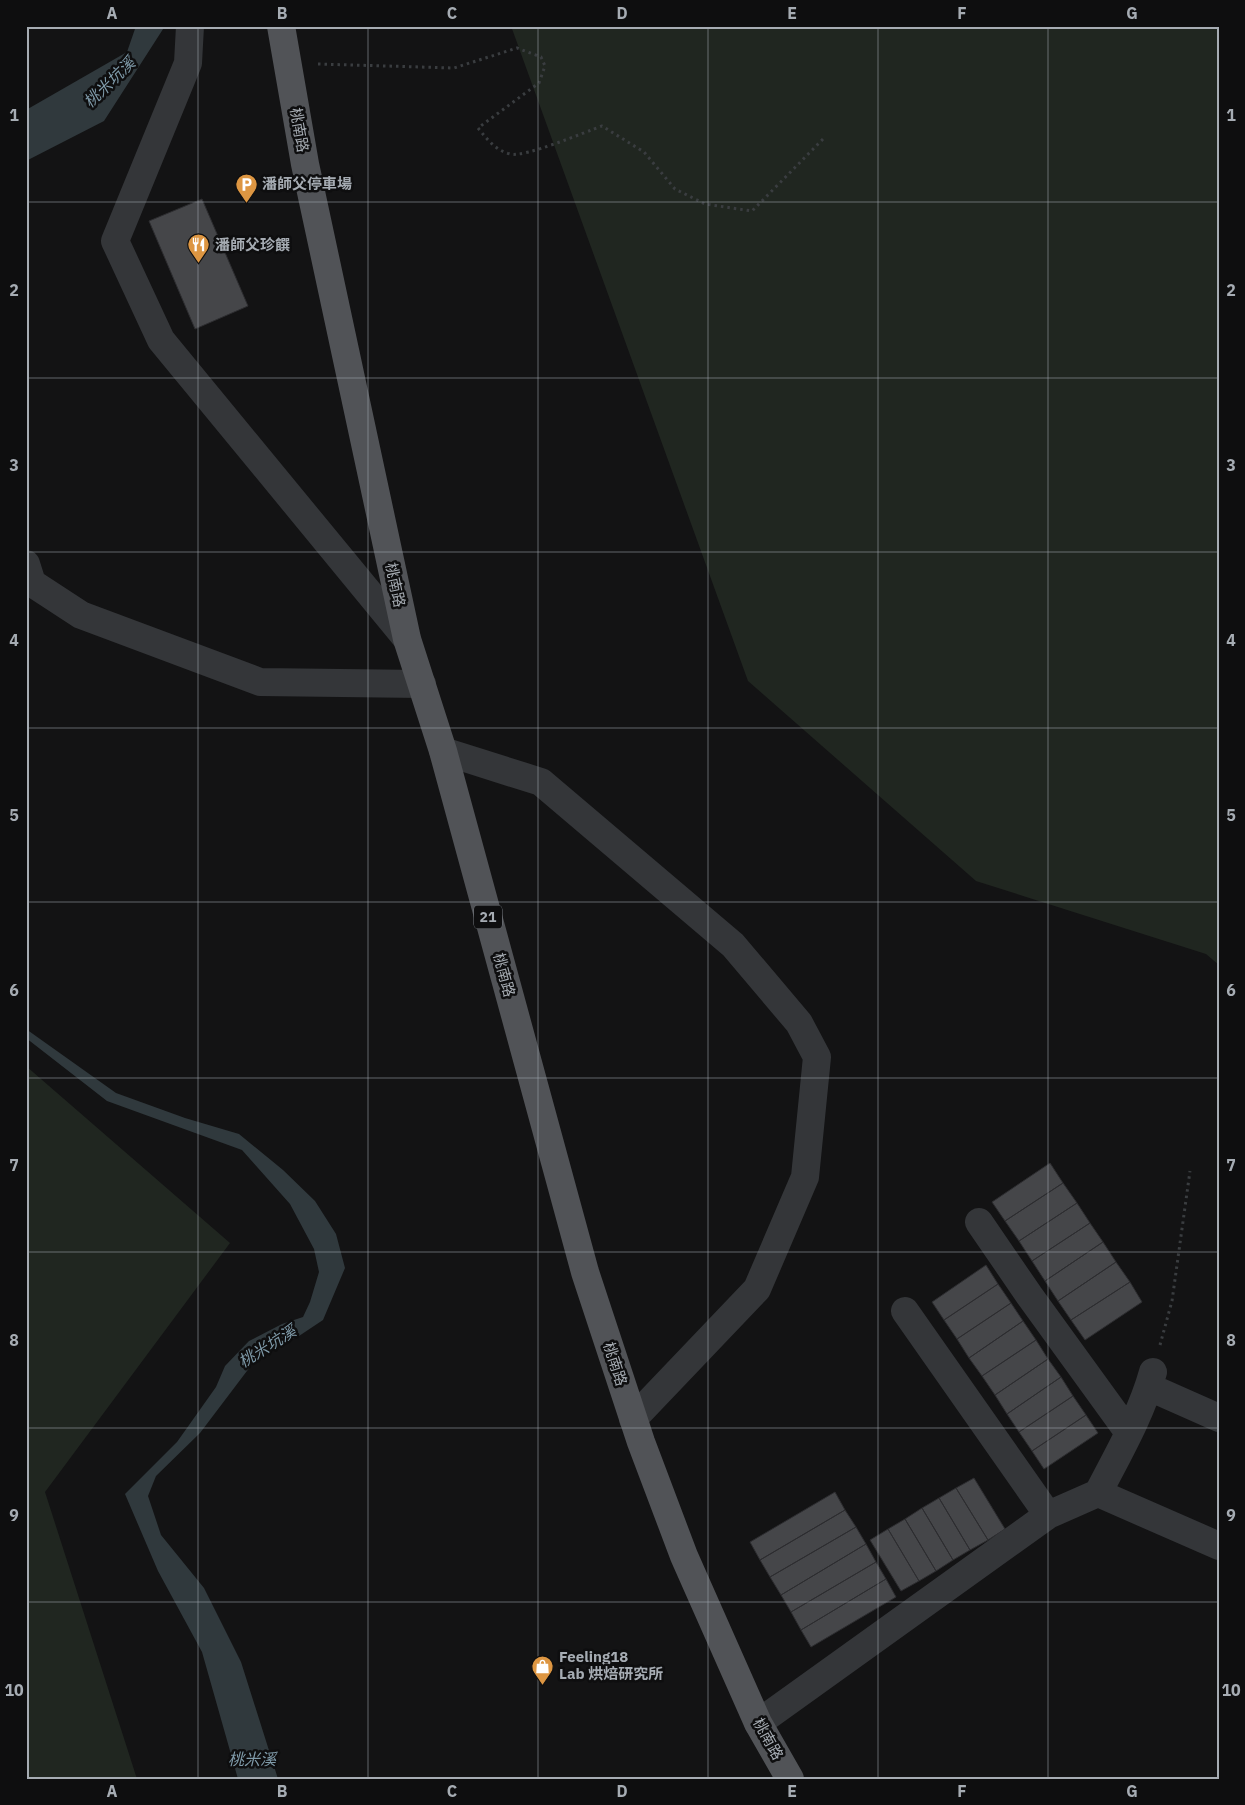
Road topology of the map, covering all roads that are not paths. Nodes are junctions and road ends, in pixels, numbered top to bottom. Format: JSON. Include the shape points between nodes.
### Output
{"nodes":[{"id":1,"x":190,"y":26,"type":"edge"},
{"id":2,"x":281,"y":26,"type":"edge"},
{"id":3,"x":26,"y":564,"type":"edge"},
{"id":4,"x":406,"y":639,"type":"junction"},
{"id":5,"x":422,"y":684,"type":"junction"},
{"id":6,"x":443,"y":751,"type":"junction"},
{"id":7,"x":979,"y":1222,"type":"dead end"},
{"id":8,"x":905,"y":1311,"type":"dead end"},
{"id":9,"x":1219,"y":1418,"type":"edge"},
{"id":10,"x":633,"y":1419,"type":"junction"},
{"id":11,"x":1129,"y":1432,"type":"junction"},
{"id":12,"x":1098,"y":1493,"type":"junction"},
{"id":13,"x":1048,"y":1515,"type":"junction"},
{"id":14,"x":1219,"y":1546,"type":"edge"},
{"id":15,"x":758,"y":1723,"type":"junction"},
{"id":16,"x":790,"y":1779,"type":"edge"}],
"edges":[{"from":1,"to":4,"type":"street","via":[[188,63],[115,241],[161,340]]},
{"from":2,"to":4,"type":"main road","name":"桃南路","number":"21","via":[[305,164]]},
{"from":3,"to":5,"type":"street","via":[[32,582],[81,615],[260,682]]},
{"from":4,"to":5,"type":"main road","name":"桃南路","number":"21"},
{"from":5,"to":6,"type":"main road","name":"桃南路","number":"21"},
{"from":6,"to":10,"type":"main road","name":"桃南路","number":"21","via":[[585,1272]]},
{"from":6,"to":10,"type":"street","via":[[541,782],[734,945],[799,1022],[817,1058],[805,1176],[757,1289]]},
{"from":7,"to":11,"type":"street"},
{"from":8,"to":13,"type":"street"},
{"from":9,"to":11,"type":"street","via":[[1151,1380]]},
{"from":10,"to":15,"type":"main road","name":"桃南路","number":"21","via":[[684,1556]]},
{"from":11,"to":12,"type":"street"},
{"from":12,"to":13,"type":"street"},
{"from":12,"to":14,"type":"street"},
{"from":13,"to":15,"type":"street"},
{"from":15,"to":16,"type":"main road","name":"桃南路","number":"21"}]}
